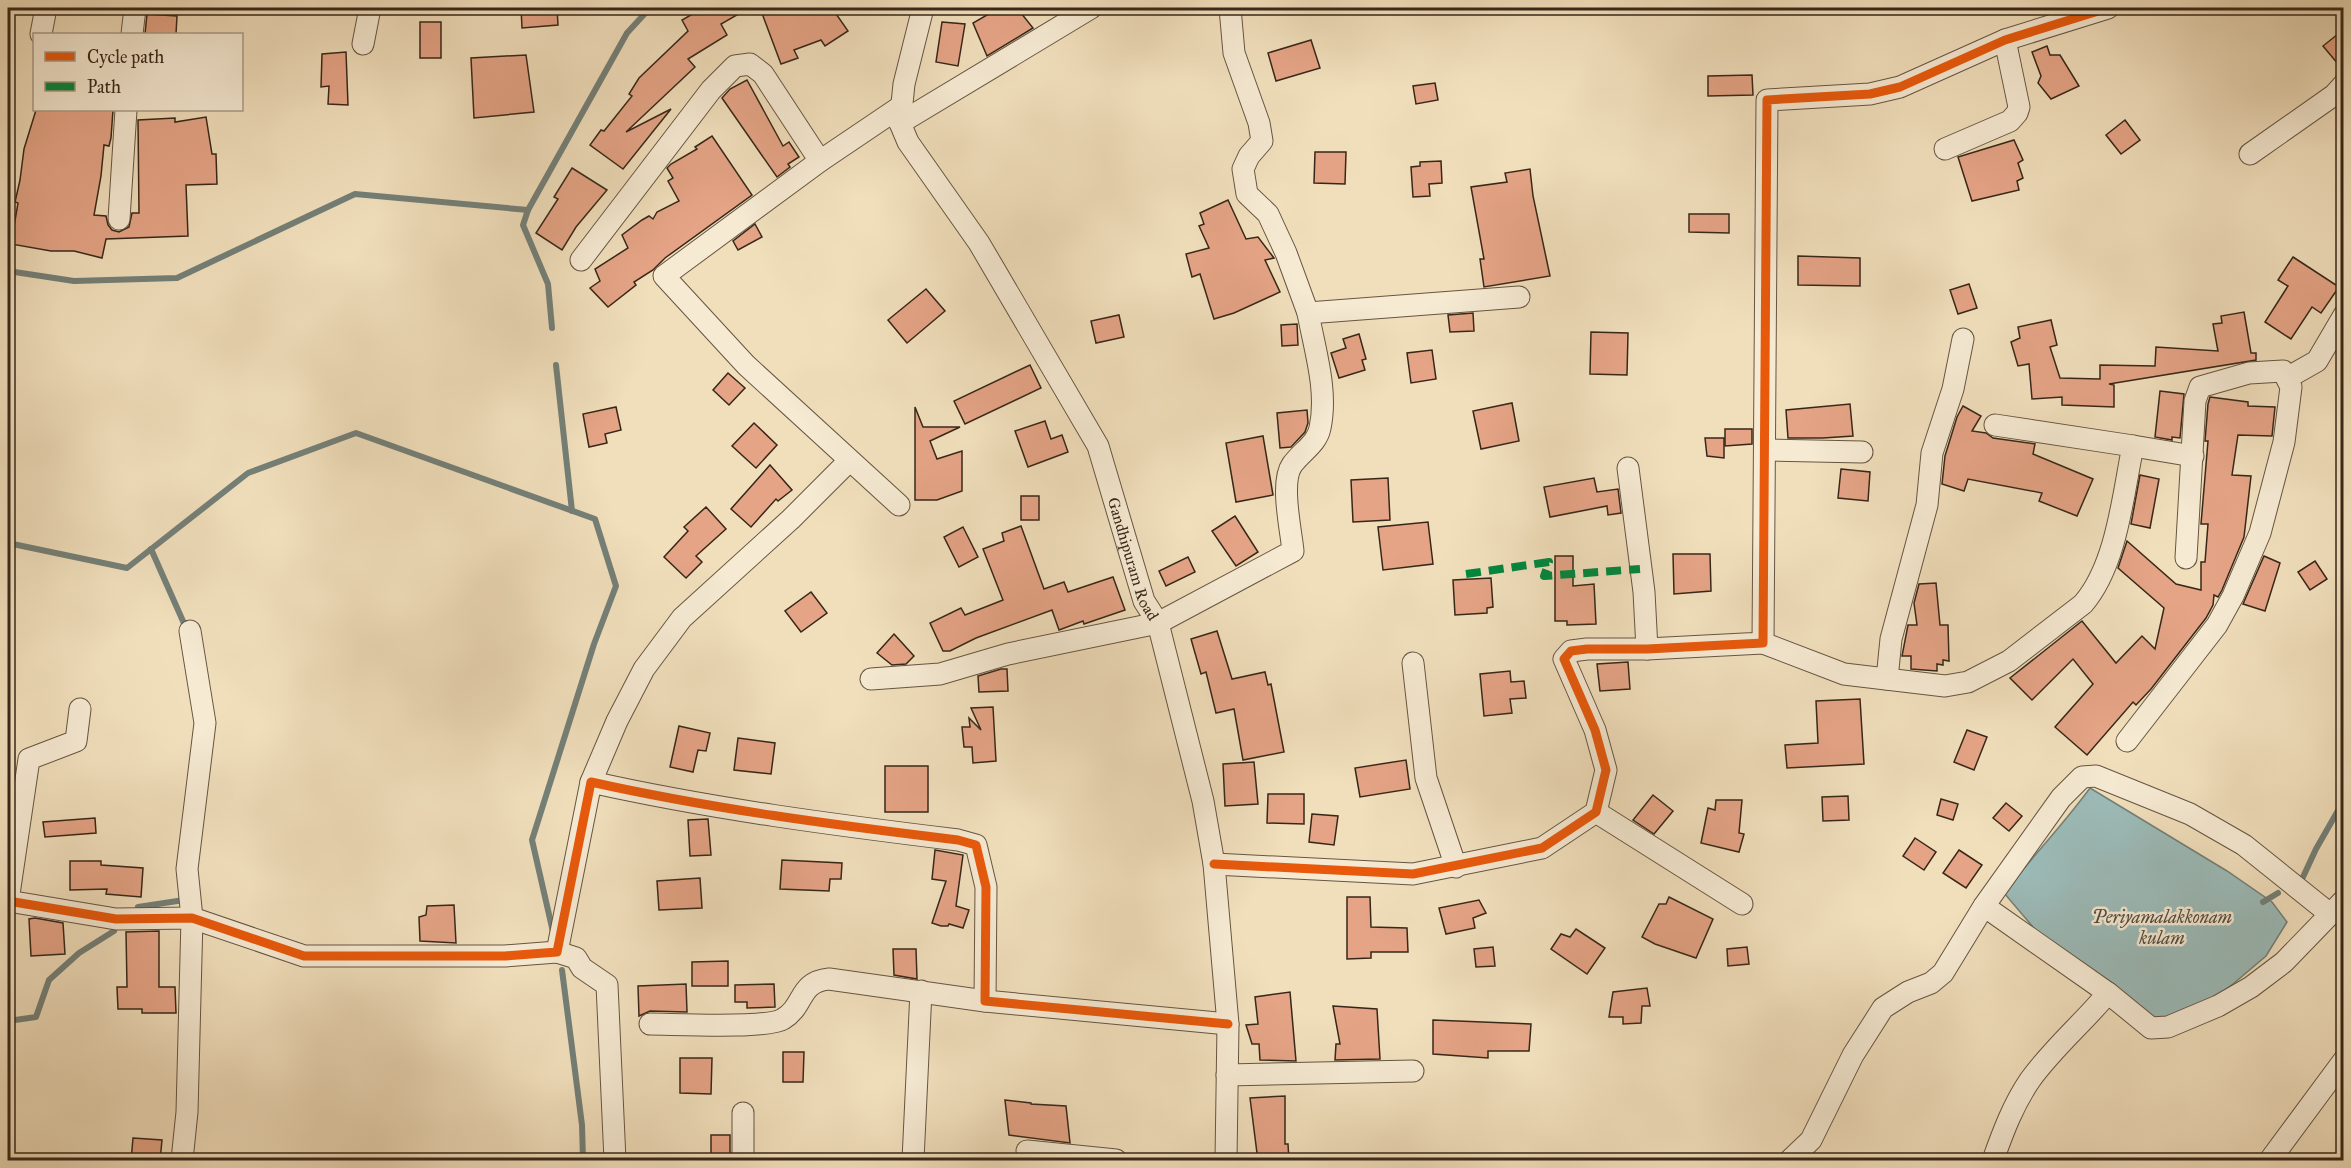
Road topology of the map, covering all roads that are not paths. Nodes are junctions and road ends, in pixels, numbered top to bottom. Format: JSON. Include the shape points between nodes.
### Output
{"nodes":[{"id":1,"x":46,"y":8,"type":"edge"},
{"id":2,"x":135,"y":8,"type":"edge"},
{"id":3,"x":370,"y":8,"type":"edge"},
{"id":4,"x":923,"y":8,"type":"edge"},
{"id":5,"x":1091,"y":8,"type":"edge"},
{"id":6,"x":1230,"y":8,"type":"edge"},
{"id":7,"x":2108,"y":8,"type":"edge"},
{"id":8,"x":41,"y":33,"type":"edge"},
{"id":9,"x":132,"y":33,"type":"edge"},
{"id":10,"x":2005,"y":40,"type":"junction"},
{"id":11,"x":363,"y":45,"type":"dead end"},
{"id":12,"x":2343,"y":84,"type":"edge"},
{"id":13,"x":126,"y":111,"type":"edge"},
{"id":14,"x":900,"y":115,"type":"junction"},
{"id":15,"x":1945,"y":149,"type":"dead end"},
{"id":16,"x":2250,"y":154,"type":"dead end"},
{"id":17,"x":820,"y":161,"type":"junction"},
{"id":18,"x":119,"y":219,"type":"dead end"},
{"id":19,"x":581,"y":260,"type":"dead end"},
{"id":20,"x":1519,"y":297,"type":"dead end"},
{"id":21,"x":1308,"y":314,"type":"junction"},
{"id":22,"x":2343,"y":315,"type":"edge"},
{"id":23,"x":1963,"y":339,"type":"dead end"},
{"id":24,"x":2287,"y":378,"type":"junction"},
{"id":25,"x":1995,"y":425,"type":"dead end"},
{"id":26,"x":2133,"y":446,"type":"junction"},
{"id":27,"x":1765,"y":450,"type":"junction"},
{"id":28,"x":1862,"y":452,"type":"dead end"},
{"id":29,"x":2193,"y":456,"type":"junction"},
{"id":30,"x":849,"y":461,"type":"junction"},
{"id":31,"x":1629,"y":468,"type":"dead end"},
{"id":32,"x":898,"y":505,"type":"dead end"},
{"id":33,"x":2186,"y":558,"type":"dead end"},
{"id":34,"x":1158,"y":622,"type":"junction"},
{"id":35,"x":190,"y":631,"type":"dead end"},
{"id":36,"x":1763,"y":643,"type":"junction"},
{"id":37,"x":1647,"y":649,"type":"junction"},
{"id":38,"x":1413,"y":663,"type":"dead end"},
{"id":39,"x":871,"y":679,"type":"dead end"},
{"id":40,"x":1887,"y":679,"type":"junction"},
{"id":41,"x":80,"y":709,"type":"dead end"},
{"id":42,"x":2127,"y":741,"type":"dead end"},
{"id":43,"x":591,"y":782,"type":"junction"},
{"id":44,"x":1596,"y":812,"type":"junction"},
{"id":45,"x":1214,"y":864,"type":"junction"},
{"id":46,"x":1456,"y":867,"type":"junction"},
{"id":47,"x":8,"y":901,"type":"edge"},
{"id":48,"x":1742,"y":904,"type":"dead end"},
{"id":49,"x":1984,"y":906,"type":"junction"},
{"id":50,"x":2337,"y":907,"type":"edge"},
{"id":51,"x":192,"y":918,"type":"junction"},
{"id":52,"x":557,"y":952,"type":"junction"},
{"id":53,"x":921,"y":991,"type":"junction"},
{"id":54,"x":2108,"y":993,"type":"junction"},
{"id":55,"x":985,"y":1001,"type":"junction"},
{"id":56,"x":650,"y":1024,"type":"dead end"},
{"id":57,"x":1228,"y":1024,"type":"junction"},
{"id":58,"x":2343,"y":1060,"type":"edge"},
{"id":59,"x":1413,"y":1071,"type":"dead end"},
{"id":60,"x":1227,"y":1075,"type":"junction"},
{"id":61,"x":743,"y":1113,"type":"dead end"},
{"id":62,"x":1027,"y":1151,"type":"dead end"},
{"id":63,"x":182,"y":1161,"type":"edge"},
{"id":64,"x":615,"y":1161,"type":"edge"},
{"id":65,"x":743,"y":1161,"type":"edge"},
{"id":66,"x":914,"y":1161,"type":"edge"},
{"id":67,"x":1116,"y":1161,"type":"edge"},
{"id":68,"x":1226,"y":1161,"type":"edge"},
{"id":69,"x":1790,"y":1161,"type":"edge"},
{"id":70,"x":1993,"y":1161,"type":"edge"},
{"id":71,"x":2270,"y":1161,"type":"edge"}],
"edges":[{"from":1,"to":8,"type":"street"},
{"from":2,"to":9,"type":"street"},
{"from":3,"to":11,"type":"street"},
{"from":4,"to":14,"type":"street","via":[[907,66]]},
{"from":5,"to":14,"type":"street"},
{"from":6,"to":21,"type":"street","via":[[1234,53],[1262,141],[1243,169],[1246,194],[1268,214]]},
{"from":7,"to":10,"type":"street"},
{"from":10,"to":15,"type":"street","via":[[2017,113],[2010,121]]},
{"from":10,"to":27,"type":"street","via":[[1900,87],[1870,94],[1767,100]]},
{"from":12,"to":16,"type":"street"},
{"from":13,"to":18,"type":"street"},
{"from":14,"to":17,"type":"street"},
{"from":14,"to":34,"type":"street","name":"Gandhipuram Road","via":[[908,142],[979,243],[1098,446],[1144,601]]},
{"from":17,"to":19,"type":"street","via":[[764,74],[750,64],[735,66],[711,90]]},
{"from":17,"to":30,"type":"street","via":[[664,276],[746,365]]},
{"from":20,"to":21,"type":"street"},
{"from":21,"to":34,"type":"street","via":[[1324,402],[1320,432],[1291,465],[1286,480],[1293,551]]},
{"from":22,"to":24,"type":"street","via":[[2318,361]]},
{"from":23,"to":40,"type":"street","via":[[1953,389],[1932,453],[1927,505],[1891,639]]},
{"from":24,"to":29,"type":"street","via":[[2283,371],[2249,373],[2200,387],[2195,401]]},
{"from":24,"to":42,"type":"street","via":[[2291,387],[2284,442],[2260,533],[2233,596],[2217,625]]},
{"from":25,"to":26,"type":"street"},
{"from":26,"to":29,"type":"street"},
{"from":26,"to":40,"type":"street","via":[[2105,566],[2083,603],[2009,661],[1968,682],[1945,686]]},
{"from":27,"to":28,"type":"street"},
{"from":27,"to":36,"type":"street"},
{"from":29,"to":33,"type":"street"},
{"from":30,"to":32,"type":"street"},
{"from":30,"to":43,"type":"street","via":[[682,618],[644,669]]},
{"from":31,"to":37,"type":"street"},
{"from":34,"to":39,"type":"street","via":[[1008,654],[939,674]]},
{"from":34,"to":45,"type":"street","name":"Gandhipuram Road","via":[[1203,801]]},
{"from":35,"to":51,"type":"street","via":[[205,723],[187,869]]},
{"from":36,"to":37,"type":"street"},
{"from":36,"to":40,"type":"street","via":[[1844,674]]},
{"from":37,"to":44,"type":"street","via":[[1587,648],[1571,651],[1564,659],[1595,730],[1606,770]]},
{"from":38,"to":46,"type":"street","via":[[1426,778]]},
{"from":41,"to":47,"type":"street","via":[[76,741],[29,759]]},
{"from":43,"to":52,"type":"street"},
{"from":43,"to":55,"type":"street","via":[[800,821],[976,845],[986,887]]},
{"from":44,"to":46,"type":"street","via":[[1542,848]]},
{"from":44,"to":48,"type":"street"},
{"from":45,"to":46,"type":"street","via":[[1413,874]]},
{"from":45,"to":57,"type":"street","name":"Gandhipuram Road"},
{"from":47,"to":51,"type":"street","via":[[116,919]]},
{"from":49,"to":50,"type":"street","via":[[2061,798],[2082,777],[2096,776],[2190,814]]},
{"from":49,"to":54,"type":"street"},
{"from":49,"to":69,"type":"street","via":[[1943,973],[1883,1008],[1853,1055],[1811,1140]]},
{"from":50,"to":54,"type":"street","via":[[2284,962],[2251,987],[2168,1027],[2151,1028]]},
{"from":51,"to":52,"type":"street","via":[[304,956],[504,956]]},
{"from":51,"to":63,"type":"street"},
{"from":52,"to":64,"type":"street","via":[[576,957],[582,968],[607,985]]},
{"from":53,"to":55,"type":"street"},
{"from":53,"to":56,"type":"street","via":[[818,980],[807,986],[782,1020],[762,1024]]},
{"from":53,"to":66,"type":"street"},
{"from":54,"to":70,"type":"street","via":[[2031,1080],[2014,1107]]},
{"from":55,"to":57,"type":"street"},
{"from":57,"to":60,"type":"street","name":"Gandhipuram Road"},
{"from":58,"to":71,"type":"street"},
{"from":59,"to":60,"type":"street"},
{"from":60,"to":68,"type":"street","name":"Gandhipuram Road"},
{"from":61,"to":65,"type":"street"},
{"from":62,"to":67,"type":"street"}]}
